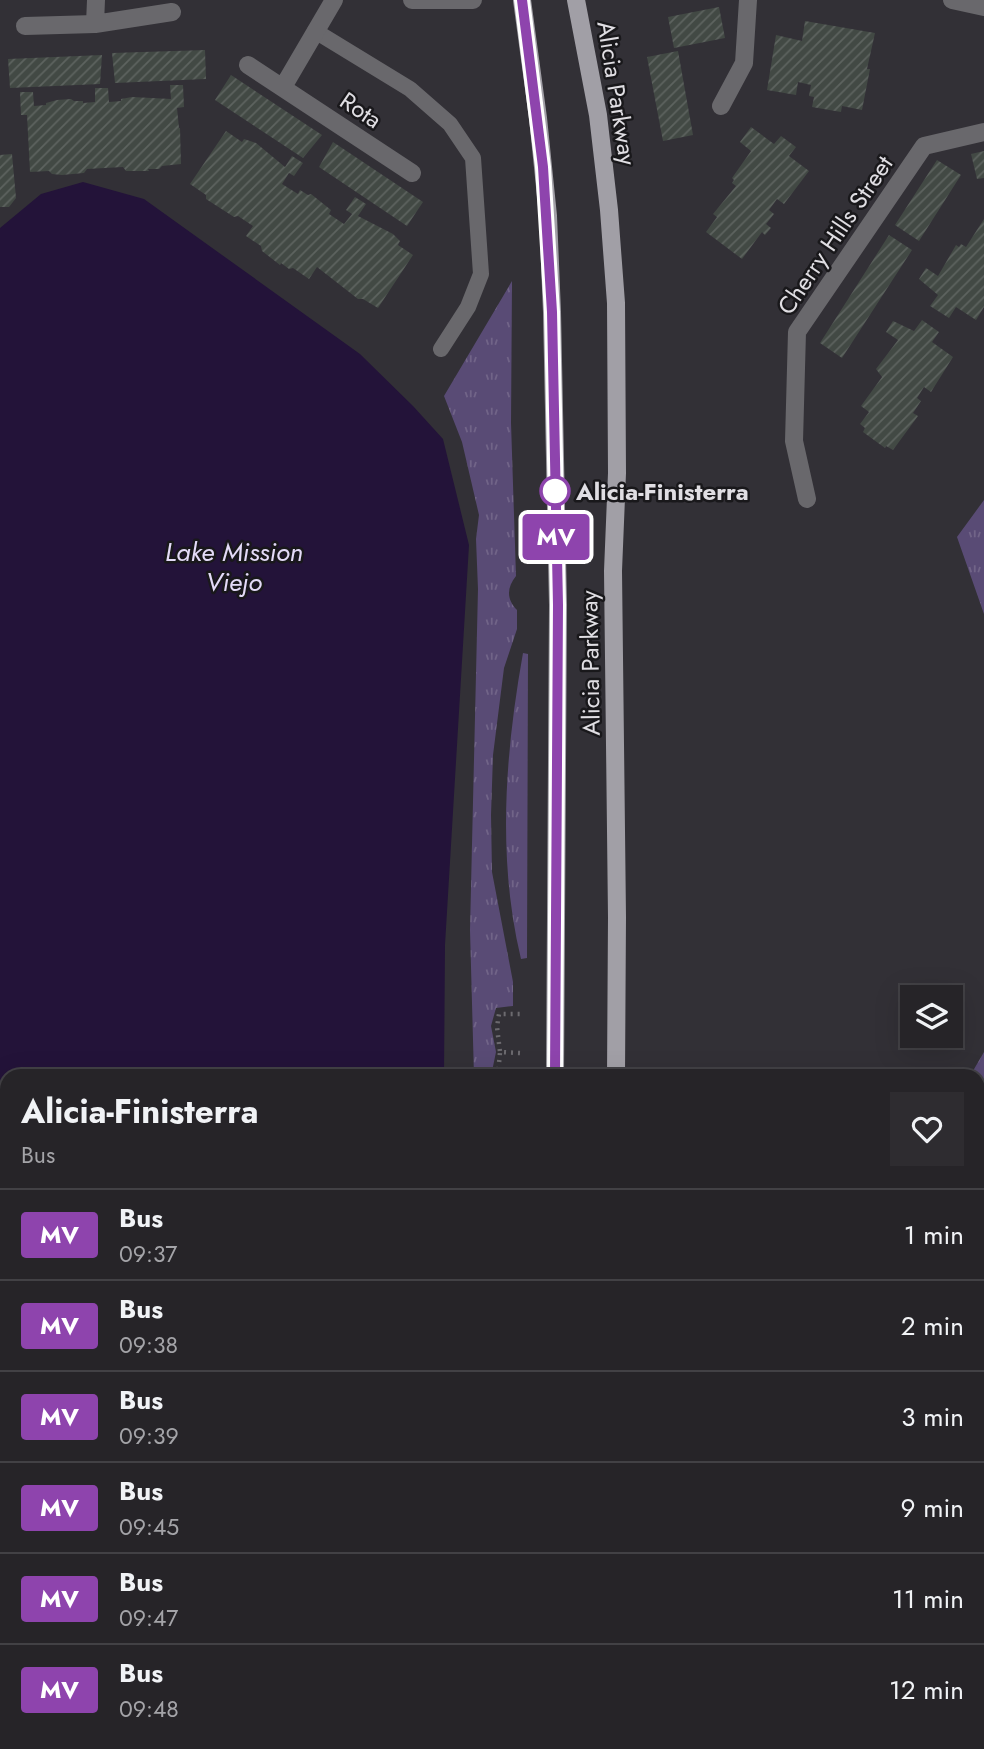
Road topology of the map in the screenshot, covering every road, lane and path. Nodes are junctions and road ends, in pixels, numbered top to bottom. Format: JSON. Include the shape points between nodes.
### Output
{"nodes":[{"id":1,"x":96,"y":0,"type":"edge"},
{"id":2,"x":334,"y":0,"type":"edge"},
{"id":3,"x":412,"y":0,"type":"edge"},
{"id":4,"x":474,"y":0,"type":"edge"},
{"id":5,"x":522,"y":0,"type":"edge"},
{"id":6,"x":576,"y":0,"type":"edge"},
{"id":7,"x":748,"y":0,"type":"edge"},
{"id":8,"x":952,"y":0,"type":"edge"},
{"id":9,"x":984,"y":7,"type":"edge"},
{"id":10,"x":172,"y":12,"type":"dead end"},
{"id":11,"x":95,"y":24,"type":"junction"},
{"id":12,"x":25,"y":26,"type":"dead end"},
{"id":13,"x":315,"y":31,"type":"junction"},
{"id":14,"x":248,"y":65,"type":"dead end"},
{"id":15,"x":283,"y":87,"type":"junction"},
{"id":16,"x":721,"y":106,"type":"dead end"},
{"id":17,"x":984,"y":132,"type":"edge"},
{"id":18,"x":411,"y":173,"type":"dead end"},
{"id":19,"x":441,"y":349,"type":"dead end"},
{"id":20,"x":807,"y":499,"type":"dead end"},
{"id":21,"x":521,"y":1014,"type":"dead end"},
{"id":22,"x":500,"y":1052,"type":"junction"},
{"id":23,"x":520,"y":1052,"type":"dead end"},
{"id":24,"x":499,"y":1069,"type":"edge"},
{"id":25,"x":555,"y":1069,"type":"edge"},
{"id":26,"x":616,"y":1069,"type":"edge"}],
"edges":[{"from":1,"to":11,"type":"street"},
{"from":2,"to":13,"type":"street"},
{"from":3,"to":4,"type":"street"},
{"from":5,"to":25,"type":"main road","name":"Alicia Parkway","via":[[547,204],[552,312],[558,605]]},
{"from":6,"to":26,"type":"main road","name":"Alicia Parkway","via":[[598,115],[616,303]]},
{"from":7,"to":16,"type":"street","via":[[744,63]]},
{"from":8,"to":9,"type":"street"},
{"from":10,"to":11,"type":"street"},
{"from":11,"to":12,"type":"street"},
{"from":13,"to":15,"type":"street"},
{"from":13,"to":19,"type":"lane","via":[[410,89],[450,124],[473,158],[481,274],[468,307]]},
{"from":14,"to":15,"type":"street","name":"Rota"},
{"from":15,"to":18,"type":"street","name":"Rota"},
{"from":17,"to":20,"type":"street","name":"Cherry Hills Street","via":[[924,146],[797,332],[794,441]]},
{"from":21,"to":22,"type":"path","via":[[499,1014]]},
{"from":22,"to":23,"type":"path"},
{"from":22,"to":24,"type":"path"}]}
